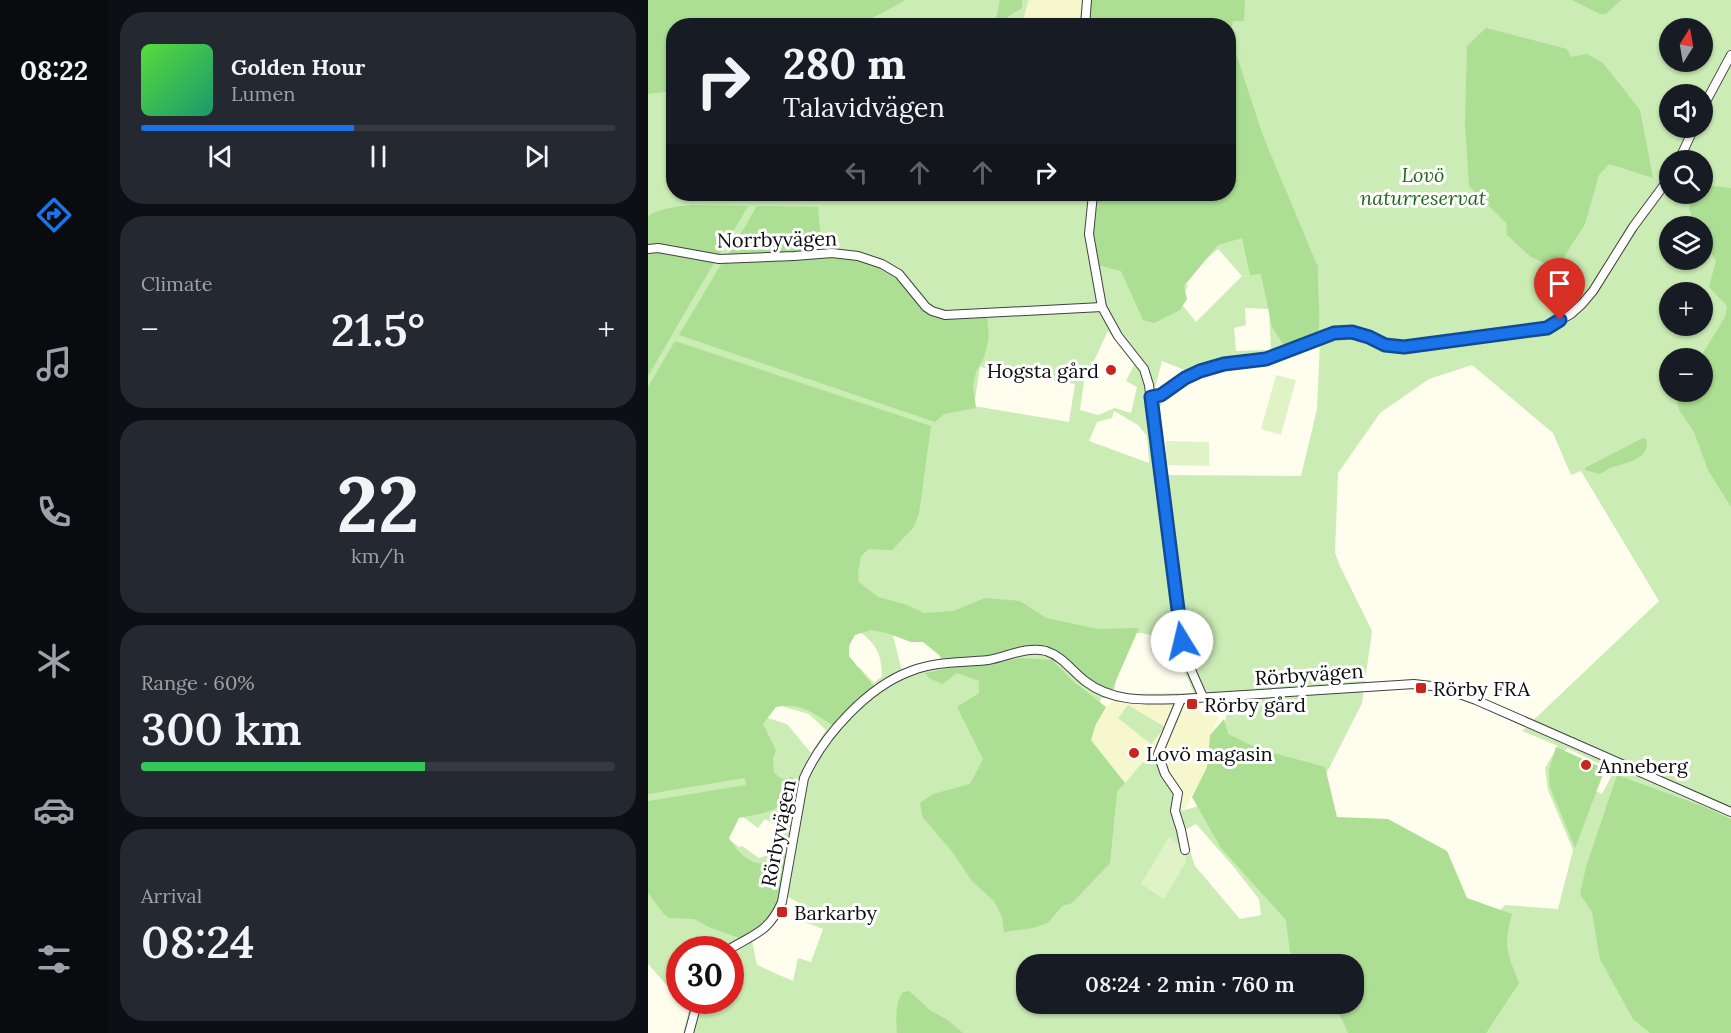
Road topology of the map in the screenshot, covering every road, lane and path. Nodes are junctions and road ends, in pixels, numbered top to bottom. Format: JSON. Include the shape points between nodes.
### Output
{"nodes":[{"id":1,"x":1087,"y":0,"type":"edge"},
{"id":2,"x":1086,"y":18,"type":"edge"},
{"id":3,"x":1731,"y":55,"type":"edge"},
{"id":4,"x":1713,"y":89,"type":"edge"},
{"id":5,"x":1659,"y":192,"type":"edge"},
{"id":6,"x":1092,"y":201,"type":"edge"},
{"id":7,"x":648,"y":249,"type":"edge"},
{"id":8,"x":1102,"y":307,"type":"junction"},
{"id":9,"x":1151,"y":397,"type":"junction"},
{"id":10,"x":1203,"y":697,"type":"junction"},
{"id":11,"x":1181,"y":699,"type":"junction"},
{"id":12,"x":1731,"y":812,"type":"edge"},
{"id":13,"x":1185,"y":850,"type":"dead end"},
{"id":14,"x":744,"y":941,"type":"edge"},
{"id":15,"x":694,"y":1014,"type":"edge"},
{"id":16,"x":689,"y":1033,"type":"edge"}],
"edges":[{"from":1,"to":2,"type":"street"},
{"from":3,"to":4,"type":"street"},
{"from":5,"to":9,"type":"street","via":[[1588,298],[1547,328],[1404,347],[1385,345],[1352,332],[1334,333],[1266,359],[1200,371]]},
{"from":6,"to":8,"type":"street","via":[[1089,234]]},
{"from":7,"to":8,"type":"street","name":"Norrbyvägen","via":[[719,259],[832,253],[858,256],[899,274],[926,307],[945,315]]},
{"from":8,"to":9,"type":"street","via":[[1118,336],[1144,369]]},
{"from":9,"to":10,"type":"street","via":[[1179,632]]},
{"from":10,"to":11,"type":"street","name":"Rörbyvägen"},
{"from":10,"to":12,"type":"street","name":"Rörbyvägen","via":[[1423,684],[1440,687]]},
{"from":11,"to":13,"type":"street","via":[[1158,754],[1178,793],[1175,811]]},
{"from":11,"to":14,"type":"street","name":"Rörbyvägen","via":[[1143,700],[1108,694],[1054,654],[1032,650],[931,665],[893,679],[834,730],[808,769],[782,902],[771,922]]},
{"from":15,"to":16,"type":"street"}]}
